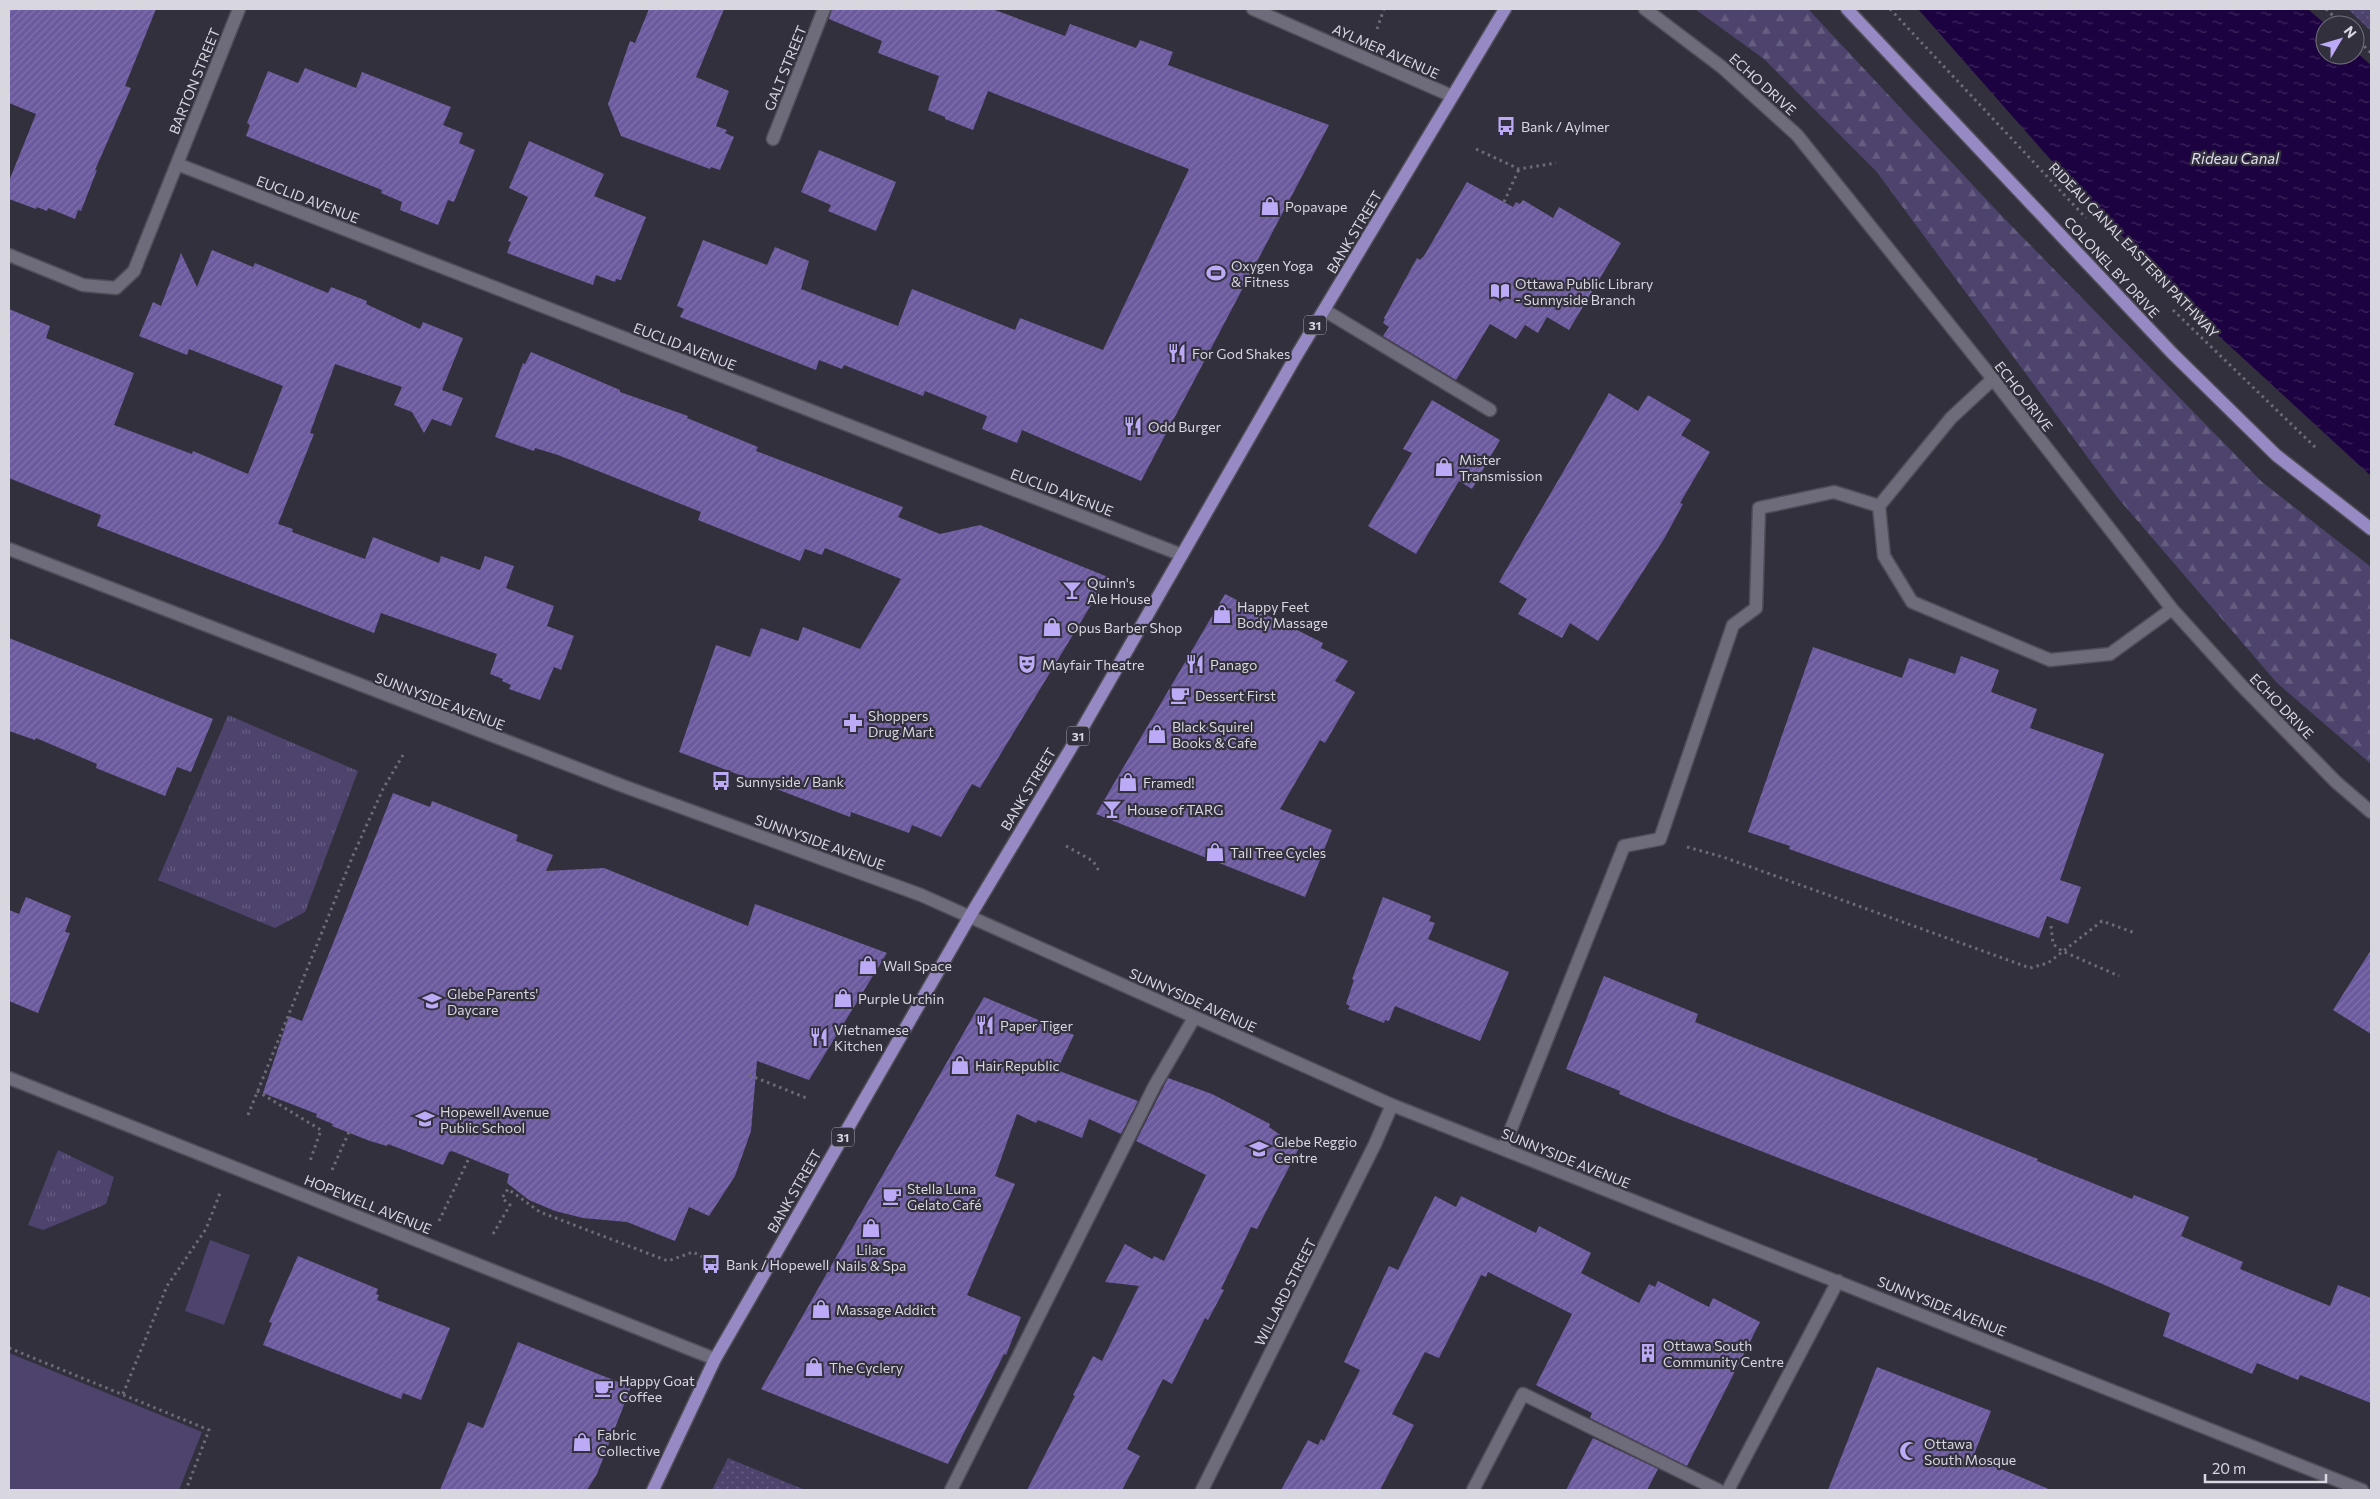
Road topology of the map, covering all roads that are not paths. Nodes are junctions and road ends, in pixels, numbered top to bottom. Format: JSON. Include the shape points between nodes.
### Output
{"nodes":[{"id":1,"x":239,"y":9,"type":"edge"},
{"id":2,"x":824,"y":9,"type":"edge"},
{"id":3,"x":1253,"y":9,"type":"edge"},
{"id":4,"x":1505,"y":9,"type":"edge"},
{"id":5,"x":1645,"y":9,"type":"edge"},
{"id":6,"x":1847,"y":9,"type":"edge"},
{"id":7,"x":1452,"y":96,"type":"junction"},
{"id":8,"x":773,"y":139,"type":"dead end"},
{"id":9,"x":177,"y":164,"type":"junction"},
{"id":10,"x":9,"y":255,"type":"edge"},
{"id":11,"x":1324,"y":310,"type":"junction"},
{"id":12,"x":1993,"y":379,"type":"junction"},
{"id":13,"x":1490,"y":410,"type":"dead end"},
{"id":14,"x":1880,"y":506,"type":"junction"},
{"id":15,"x":2371,"y":529,"type":"edge"},
{"id":16,"x":9,"y":549,"type":"edge"},
{"id":17,"x":1182,"y":555,"type":"junction"},
{"id":18,"x":2172,"y":609,"type":"junction"},
{"id":19,"x":2371,"y":812,"type":"edge"},
{"id":20,"x":970,"y":916,"type":"junction"},
{"id":21,"x":1194,"y":1018,"type":"junction"},
{"id":22,"x":9,"y":1078,"type":"edge"},
{"id":23,"x":1392,"y":1105,"type":"junction"},
{"id":24,"x":1503,"y":1149,"type":"junction"},
{"id":25,"x":1838,"y":1281,"type":"junction"},
{"id":26,"x":715,"y":1359,"type":"junction"},
{"id":27,"x":653,"y":1490,"type":"edge"},
{"id":28,"x":951,"y":1490,"type":"edge"},
{"id":29,"x":1202,"y":1490,"type":"edge"},
{"id":30,"x":1473,"y":1490,"type":"edge"},
{"id":31,"x":1718,"y":1490,"type":"edge"},
{"id":32,"x":1728,"y":1490,"type":"edge"},
{"id":33,"x":2362,"y":1490,"type":"edge"}],
"edges":[{"from":1,"to":9,"type":"street","name":"BARTON STREET"},
{"from":2,"to":8,"type":"street","name":"GALT STREET"},
{"from":3,"to":7,"type":"street","name":"AYLMER AVENUE"},
{"from":4,"to":7,"type":"main road","name":"BANK STREET","number":"31"},
{"from":5,"to":12,"type":"street","name":"ECHO DRIVE","via":[[1723,68],[1797,135]]},
{"from":6,"to":15,"type":"main road","name":"COLONEL BY DRIVE","via":[[2172,353],[2276,455]]},
{"from":7,"to":11,"type":"main road","name":"BANK STREET","number":"31"},
{"from":9,"to":10,"type":"street","name":"BARTON STREET","via":[[134,271],[116,288],[83,285]]},
{"from":9,"to":17,"type":"street","name":"EUCLID AVENUE"},
{"from":11,"to":13,"type":"street"},
{"from":11,"to":17,"type":"main road","name":"BANK STREET","number":"31"},
{"from":12,"to":14,"type":"street","via":[[1951,418]]},
{"from":12,"to":18,"type":"street","name":"ECHO DRIVE"},
{"from":14,"to":18,"type":"street","via":[[1884,556],[1912,602],[2050,660],[2110,654]]},
{"from":14,"to":24,"type":"street","via":[[1834,492],[1759,508],[1756,608],[1733,625],[1660,839],[1624,846]]},
{"from":16,"to":20,"type":"street","name":"SUNNYSIDE AVENUE"},
{"from":17,"to":20,"type":"main road","name":"BANK STREET","number":"31"},
{"from":18,"to":19,"type":"street","name":"ECHO DRIVE","via":[[2336,782]]},
{"from":20,"to":21,"type":"street","name":"SUNNYSIDE AVENUE"},
{"from":20,"to":26,"type":"main road","name":"BANK STREET","number":"31"},
{"from":21,"to":23,"type":"street","name":"SUNNYSIDE AVENUE"},
{"from":21,"to":28,"type":"street","via":[[1155,1085]]},
{"from":22,"to":26,"type":"street","name":"HOPEWELL AVENUE"},
{"from":23,"to":24,"type":"street","name":"SUNNYSIDE AVENUE"},
{"from":23,"to":29,"type":"street","name":"WILLARD STREET","via":[[1376,1144]]},
{"from":24,"to":25,"type":"street","name":"SUNNYSIDE AVENUE"},
{"from":25,"to":32,"type":"street"},
{"from":25,"to":33,"type":"street","name":"SUNNYSIDE AVENUE"},
{"from":26,"to":27,"type":"main road","name":"BANK STREET","number":"31"},
{"from":30,"to":31,"type":"street","via":[[1523,1394]]}]}
